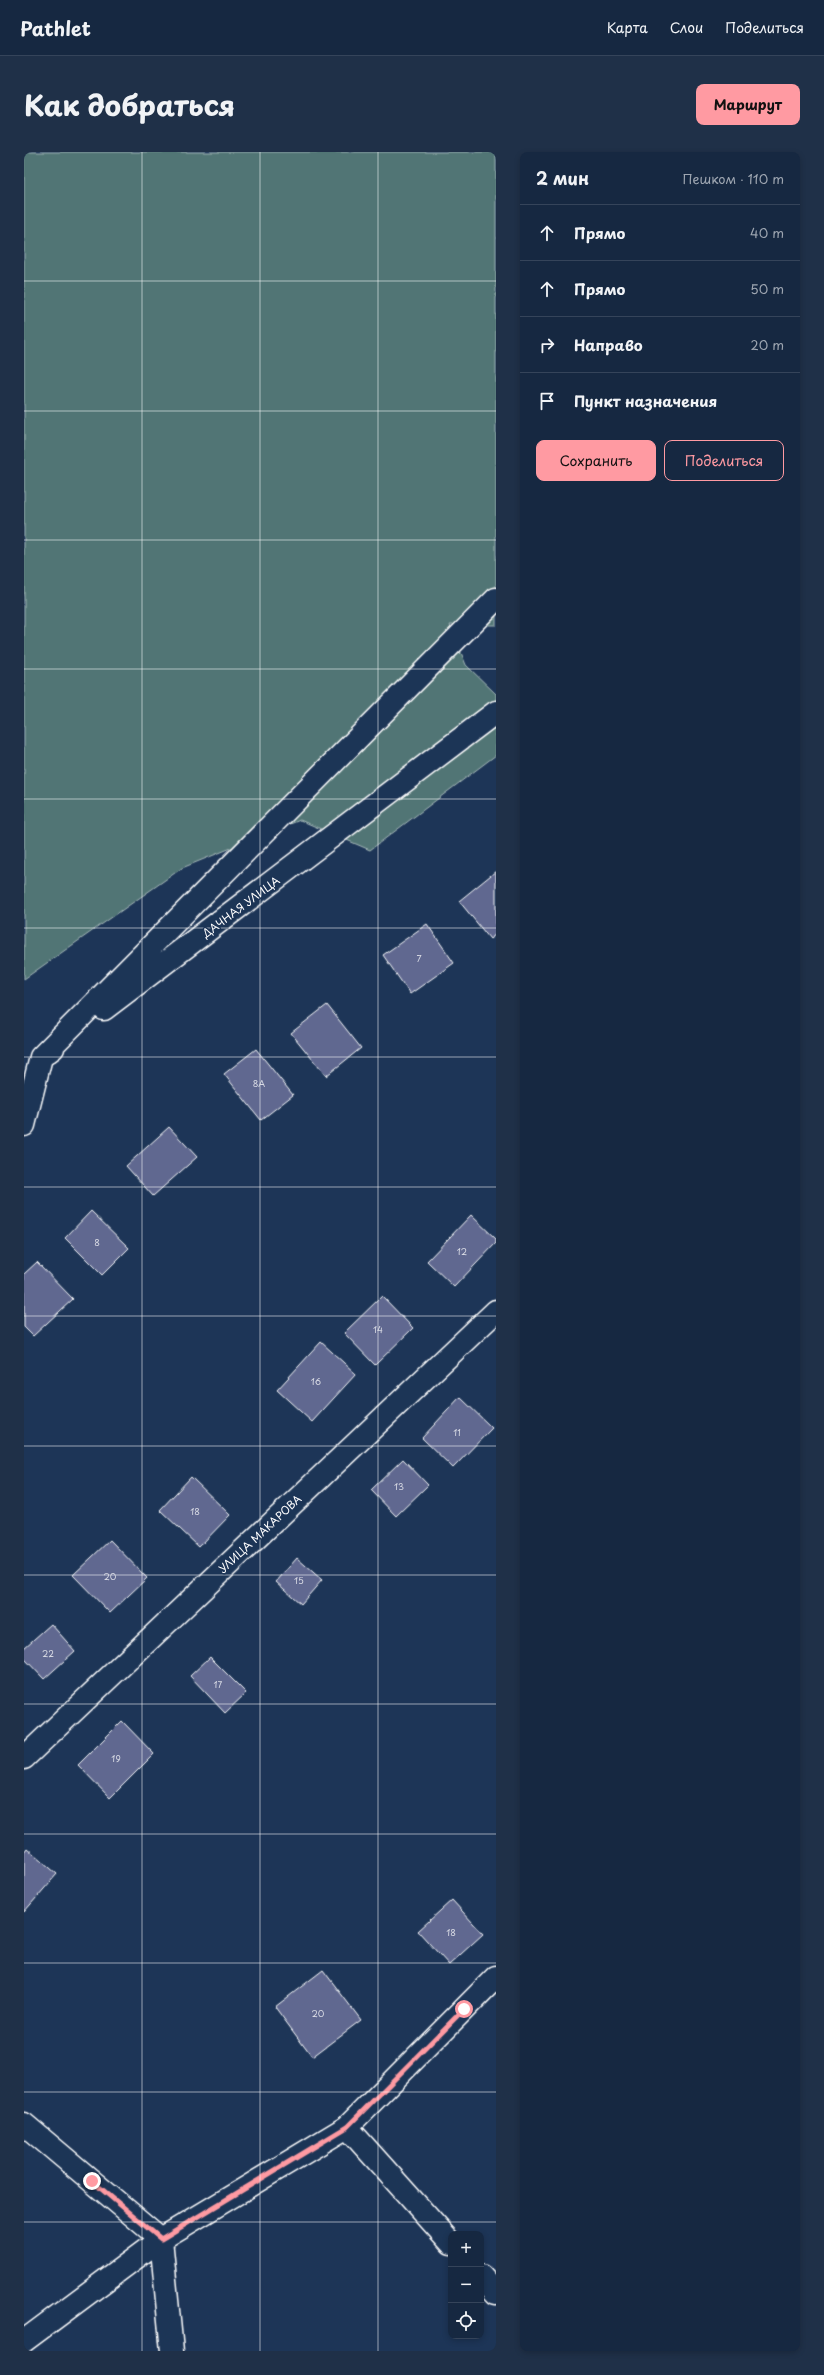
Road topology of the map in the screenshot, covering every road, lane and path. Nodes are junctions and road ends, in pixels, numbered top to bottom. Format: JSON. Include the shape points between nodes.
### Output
{"nodes":[{"id":1,"x":496,"y":599,"type":"edge"},
{"id":2,"x":496,"y":712,"type":"edge"},
{"id":3,"x":41,"y":1057,"type":"junction"},
{"id":4,"x":24,"y":1125,"type":"edge"},
{"id":5,"x":496,"y":1311,"type":"edge"},
{"id":6,"x":24,"y":1758,"type":"edge"},
{"id":7,"x":496,"y":1977,"type":"edge"},
{"id":8,"x":24,"y":2124,"type":"edge"},
{"id":9,"x":347,"y":2127,"type":"junction"},
{"id":10,"x":161,"y":2239,"type":"junction"},
{"id":11,"x":448,"y":2240,"type":"edge"},
{"id":12,"x":484,"y":2279,"type":"edge"},
{"id":13,"x":496,"y":2293,"type":"edge"},
{"id":14,"x":24,"y":2341,"type":"edge"},
{"id":15,"x":172,"y":2351,"type":"edge"}],
"edges":[{"from":1,"to":3,"type":"street"},
{"from":2,"to":3,"type":"street","name":"ДАЧНАЯ УЛИЦА"},
{"from":3,"to":4,"type":"street"},
{"from":5,"to":6,"type":"street","name":"УЛИЦА МАКАРОВА"},
{"from":7,"to":9,"type":"street"},
{"from":8,"to":10,"type":"street"},
{"from":9,"to":10,"type":"street"},
{"from":9,"to":11,"type":"street"},
{"from":10,"to":14,"type":"street"},
{"from":10,"to":15,"type":"street"},
{"from":12,"to":13,"type":"street"}]}
